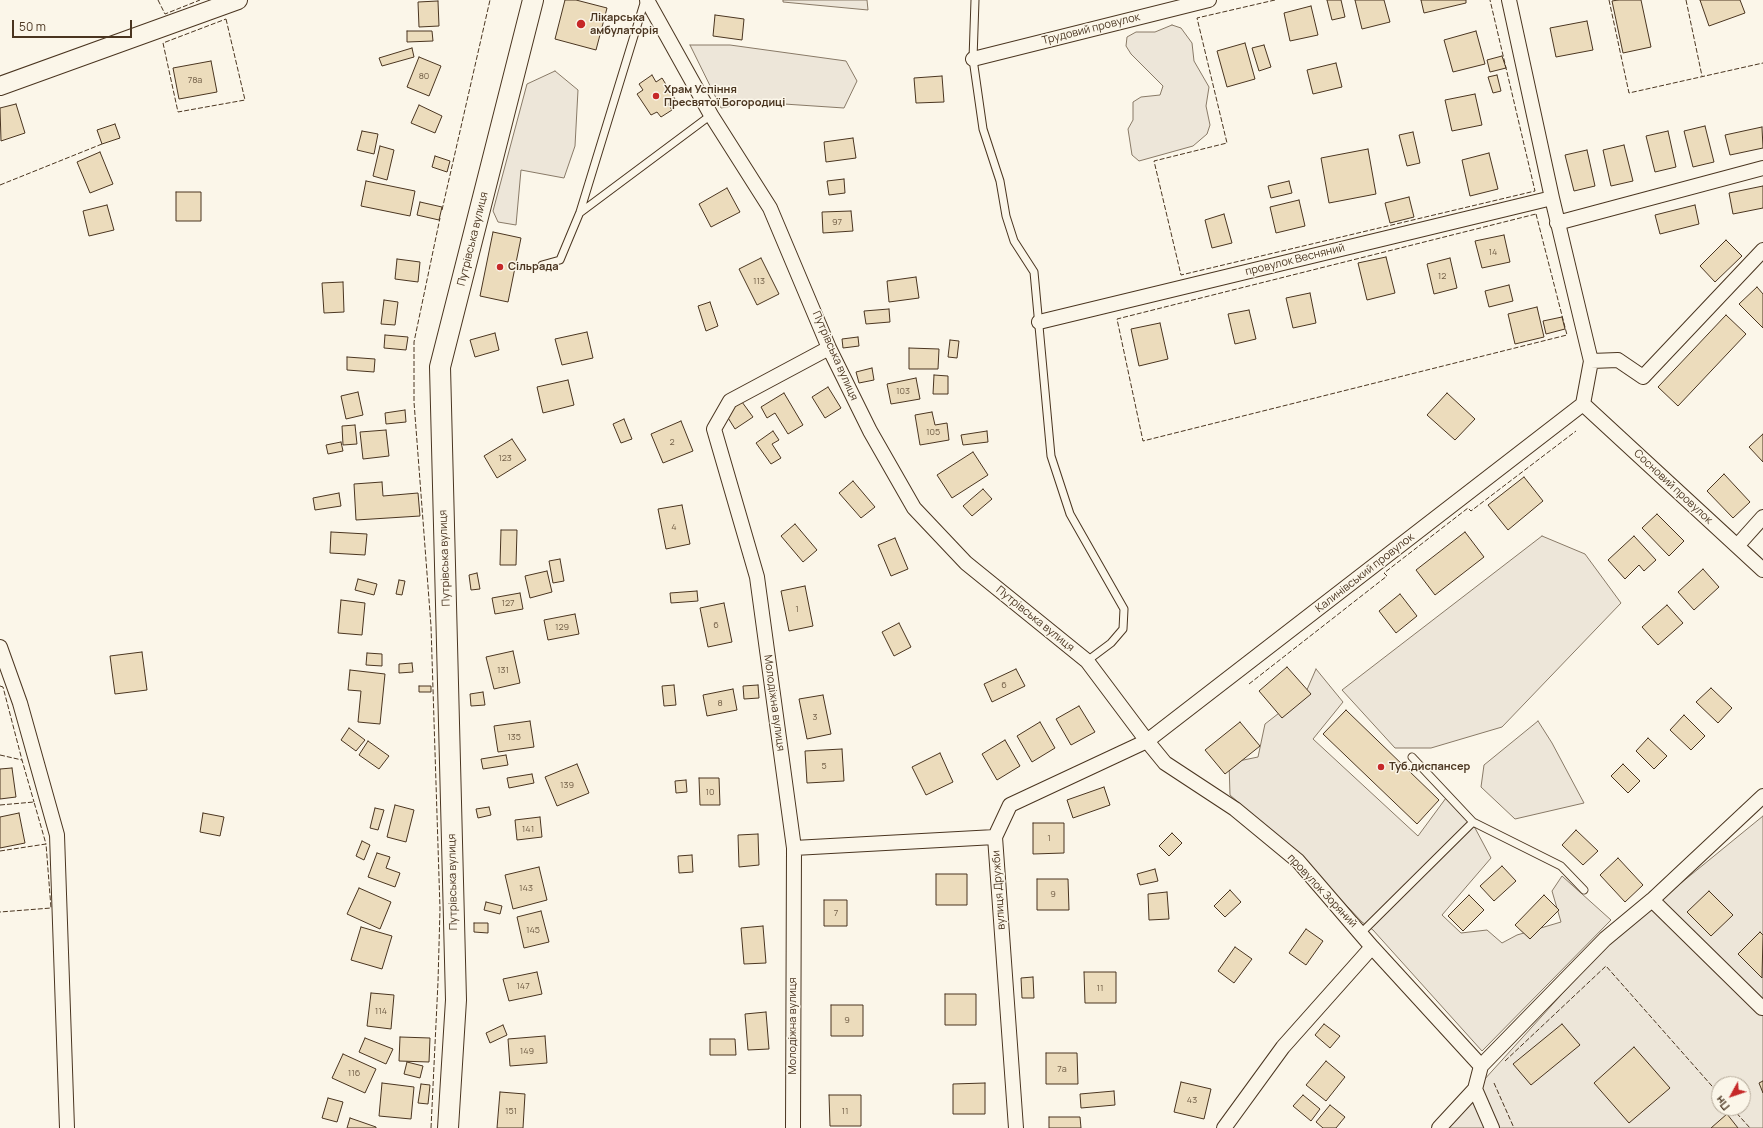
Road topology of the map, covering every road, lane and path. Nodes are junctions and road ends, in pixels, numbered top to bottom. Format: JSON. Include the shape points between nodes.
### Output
{"nodes":[{"id":1,"x":238,"y":0,"type":"edge"},
{"id":2,"x":533,"y":0,"type":"edge"},
{"id":3,"x":646,"y":0,"type":"edge"},
{"id":4,"x":976,"y":0,"type":"edge"},
{"id":5,"x":1210,"y":0,"type":"edge"},
{"id":6,"x":1509,"y":0,"type":"edge"},
{"id":7,"x":973,"y":59,"type":"junction"},
{"id":8,"x":0,"y":86,"type":"edge"},
{"id":9,"x":711,"y":115,"type":"junction"},
{"id":10,"x":1763,"y":168,"type":"edge"},
{"id":11,"x":1552,"y":198,"type":"junction"},
{"id":12,"x":580,"y":212,"type":"junction"},
{"id":13,"x":1558,"y":223,"type":"junction"},
{"id":14,"x":1763,"y":250,"type":"edge"},
{"id":15,"x":542,"y":265,"type":"dead end"},
{"id":16,"x":1039,"y":322,"type":"junction"},
{"id":17,"x":829,"y":348,"type":"junction"},
{"id":18,"x":1591,"y":362,"type":"junction"},
{"id":19,"x":1583,"y":404,"type":"junction"},
{"id":20,"x":1763,"y":517,"type":"edge"},
{"id":21,"x":1737,"y":546,"type":"junction"},
{"id":22,"x":1763,"y":570,"type":"edge"},
{"id":23,"x":0,"y":647,"type":"edge"},
{"id":24,"x":1087,"y":661,"type":"junction"},
{"id":25,"x":1147,"y":742,"type":"junction"},
{"id":26,"x":1412,"y":757,"type":"dead end"},
{"id":27,"x":1763,"y":796,"type":"edge"},
{"id":28,"x":1474,"y":822,"type":"junction"},
{"id":29,"x":995,"y":837,"type":"junction"},
{"id":30,"x":794,"y":848,"type":"junction"},
{"id":31,"x":1584,"y":890,"type":"dead end"},
{"id":32,"x":1652,"y":900,"type":"junction"},
{"id":33,"x":1361,"y":933,"type":"junction"},
{"id":34,"x":1372,"y":947,"type":"junction"},
{"id":35,"x":1762,"y":1008,"type":"edge"},
{"id":36,"x":1481,"y":1066,"type":"junction"},
{"id":37,"x":1475,"y":1089,"type":"junction"},
{"id":38,"x":67,"y":1128,"type":"edge"},
{"id":39,"x":448,"y":1128,"type":"edge"},
{"id":40,"x":793,"y":1128,"type":"edge"},
{"id":41,"x":1016,"y":1128,"type":"edge"},
{"id":42,"x":1224,"y":1128,"type":"edge"},
{"id":43,"x":1439,"y":1128,"type":"edge"},
{"id":44,"x":1492,"y":1128,"type":"edge"}],
"edges":[{"from":1,"to":8,"type":"street"},
{"from":2,"to":39,"type":"main road","name":"Путрівська вулиця","via":[[440,367],[456,1000]]},
{"from":3,"to":9,"type":"street","name":"Путрівська вулиця"},
{"from":3,"to":12,"type":"lane"},
{"from":4,"to":7,"type":"lane"},
{"from":5,"to":7,"type":"street","name":"Трудовий провулок"},
{"from":6,"to":11,"type":"street"},
{"from":7,"to":16,"type":"lane","via":[[983,129],[1000,181],[1006,216],[1014,241],[1034,272]]},
{"from":9,"to":12,"type":"lane"},
{"from":9,"to":17,"type":"street","name":"Путрівська вулиця","via":[[770,208]]},
{"from":10,"to":13,"type":"street"},
{"from":11,"to":13,"type":"street"},
{"from":11,"to":16,"type":"street","name":"провулок Весняний"},
{"from":12,"to":15,"type":"lane","via":[[560,260]]},
{"from":13,"to":18,"type":"street"},
{"from":14,"to":18,"type":"street","via":[[1644,377],[1618,360]]},
{"from":16,"to":24,"type":"lane","via":[[1051,456],[1070,514],[1124,610],[1123,629],[1111,643]]},
{"from":17,"to":24,"type":"street","name":"Путрівська вулиця","via":[[870,431],[914,508],[966,563]]},
{"from":17,"to":30,"type":"street","name":"Молодіжна вулиця","via":[[730,401],[714,429],[757,577]]},
{"from":18,"to":19,"type":"street"},
{"from":19,"to":21,"type":"street","name":"Сосновий провулок"},
{"from":19,"to":25,"type":"street","name":"Калинівський провулок"},
{"from":20,"to":21,"type":"street"},
{"from":21,"to":22,"type":"street","name":"Сосновий провулок"},
{"from":23,"to":38,"type":"street","via":[[20,703],[57,835]]},
{"from":24,"to":25,"type":"street","name":"провулок Зоряний"},
{"from":25,"to":29,"type":"street","name":"вулиця Дружби","via":[[1010,805]]},
{"from":25,"to":33,"type":"street","name":"провулок Зоряний","via":[[1165,763],[1235,809],[1298,861]]},
{"from":26,"to":28,"type":"lane"},
{"from":27,"to":32,"type":"street"},
{"from":28,"to":31,"type":"lane","via":[[1561,866]]},
{"from":28,"to":33,"type":"lane"},
{"from":29,"to":30,"type":"street"},
{"from":29,"to":41,"type":"street","name":"вулиця Дружби"},
{"from":30,"to":40,"type":"street","name":"Молодіжна вулиця"},
{"from":32,"to":35,"type":"street"},
{"from":32,"to":36,"type":"street","via":[[1605,939]]},
{"from":33,"to":34,"type":"street","name":"провулок Зоряний"},
{"from":34,"to":36,"type":"street","name":"провулок Зоряний"},
{"from":34,"to":42,"type":"street","via":[[1283,1047]]},
{"from":36,"to":37,"type":"street"},
{"from":37,"to":43,"type":"street"},
{"from":37,"to":44,"type":"street"}]}
